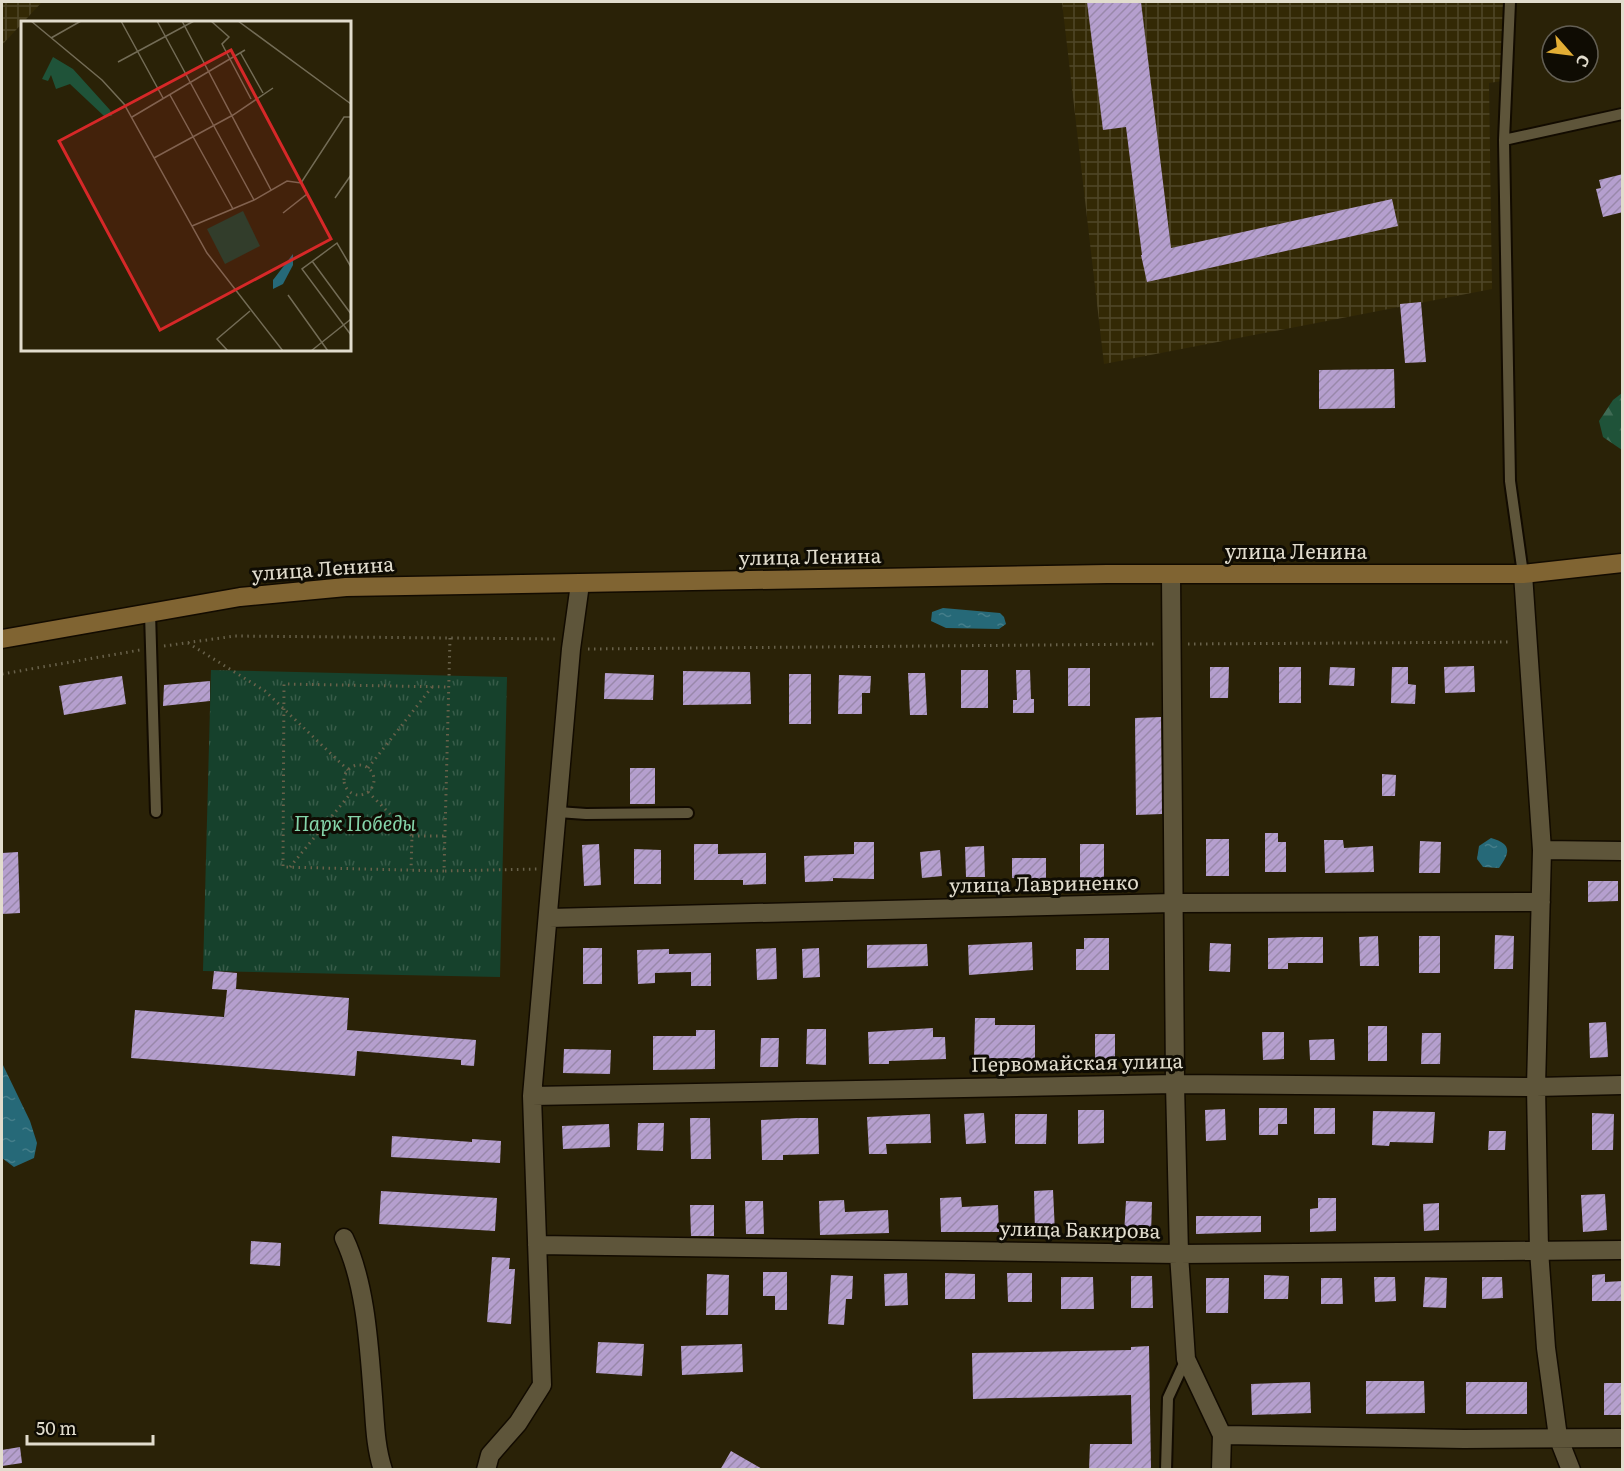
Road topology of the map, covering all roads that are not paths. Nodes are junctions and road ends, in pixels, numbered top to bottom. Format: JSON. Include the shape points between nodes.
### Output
{"nodes":[{"id":1,"x":1510,"y":2,"type":"edge"},
{"id":2,"x":1623,"y":114,"type":"edge"},
{"id":3,"x":1504,"y":140,"type":"junction"},
{"id":4,"x":1623,"y":563,"type":"edge"},
{"id":5,"x":1523,"y":573,"type":"junction"},
{"id":6,"x":1171,"y":574,"type":"junction"},
{"id":7,"x":580,"y":584,"type":"junction"},
{"id":8,"x":150,"y":613,"type":"junction"},
{"id":9,"x":2,"y":639,"type":"edge"},
{"id":10,"x":156,"y":812,"type":"dead end"},
{"id":11,"x":558,"y":812,"type":"junction"},
{"id":12,"x":688,"y":813,"type":"dead end"},
{"id":13,"x":1542,"y":850,"type":"junction"},
{"id":14,"x":1623,"y":851,"type":"edge"},
{"id":15,"x":1540,"y":902,"type":"junction"},
{"id":16,"x":1173,"y":903,"type":"junction"},
{"id":17,"x":549,"y":918,"type":"junction"},
{"id":18,"x":1175,"y":1084,"type":"junction"},
{"id":19,"x":1623,"y":1085,"type":"edge"},
{"id":20,"x":1536,"y":1087,"type":"junction"},
{"id":21,"x":532,"y":1096,"type":"junction"},
{"id":22,"x":344,"y":1238,"type":"dead end"},
{"id":23,"x":537,"y":1245,"type":"junction"},
{"id":24,"x":1539,"y":1250,"type":"junction"},
{"id":25,"x":1623,"y":1250,"type":"edge"},
{"id":26,"x":1179,"y":1254,"type":"junction"},
{"id":27,"x":1186,"y":1359,"type":"junction"},
{"id":28,"x":1222,"y":1435,"type":"junction"},
{"id":29,"x":1558,"y":1437,"type":"junction"},
{"id":30,"x":1623,"y":1438,"type":"edge"},
{"id":31,"x":484,"y":1469,"type":"edge"},
{"id":32,"x":383,"y":1470,"type":"edge"},
{"id":33,"x":1166,"y":1470,"type":"edge"},
{"id":34,"x":1221,"y":1470,"type":"edge"},
{"id":35,"x":1571,"y":1470,"type":"edge"}],
"edges":[{"from":1,"to":3,"type":"lane"},
{"from":2,"to":3,"type":"lane"},
{"from":3,"to":5,"type":"lane","via":[[1510,481]]},
{"from":4,"to":5,"type":"main road","name":"улица Ленина"},
{"from":5,"to":6,"type":"main road","name":"улица Ленина"},
{"from":5,"to":13,"type":"street"},
{"from":6,"to":7,"type":"main road","name":"улица Ленина"},
{"from":6,"to":16,"type":"street"},
{"from":7,"to":8,"type":"main road","name":"улица Ленина","via":[[346,587],[240,597]]},
{"from":7,"to":11,"type":"street"},
{"from":8,"to":9,"type":"main road","name":"улица Ленина"},
{"from":8,"to":10,"type":"lane"},
{"from":11,"to":12,"type":"lane"},
{"from":11,"to":17,"type":"street"},
{"from":13,"to":14,"type":"street"},
{"from":13,"to":15,"type":"street"},
{"from":15,"to":16,"type":"street","name":"улица Лавриненко"},
{"from":15,"to":20,"type":"street"},
{"from":16,"to":17,"type":"street","name":"улица Лавриненко"},
{"from":16,"to":18,"type":"street"},
{"from":17,"to":21,"type":"street"},
{"from":18,"to":20,"type":"street","name":"Первомайская улица"},
{"from":18,"to":21,"type":"street","name":"Первомайская улица"},
{"from":18,"to":26,"type":"street"},
{"from":19,"to":20,"type":"street","name":"Первомайская улица"},
{"from":20,"to":24,"type":"street"},
{"from":21,"to":23,"type":"street"},
{"from":22,"to":32,"type":"street","via":[[368,1327],[378,1455]]},
{"from":23,"to":26,"type":"street","name":"улица Бакирова"},
{"from":23,"to":31,"type":"street","via":[[542,1385],[518,1423],[490,1455]]},
{"from":24,"to":25,"type":"street","name":"улица Бакирова"},
{"from":24,"to":26,"type":"street","name":"улица Бакирова"},
{"from":24,"to":29,"type":"street","via":[[1545,1348]]},
{"from":26,"to":27,"type":"street"},
{"from":27,"to":28,"type":"street"},
{"from":27,"to":33,"type":"lane","via":[[1168,1398]]},
{"from":28,"to":29,"type":"street"},
{"from":28,"to":34,"type":"street"},
{"from":29,"to":30,"type":"street"},
{"from":29,"to":35,"type":"street"}]}
